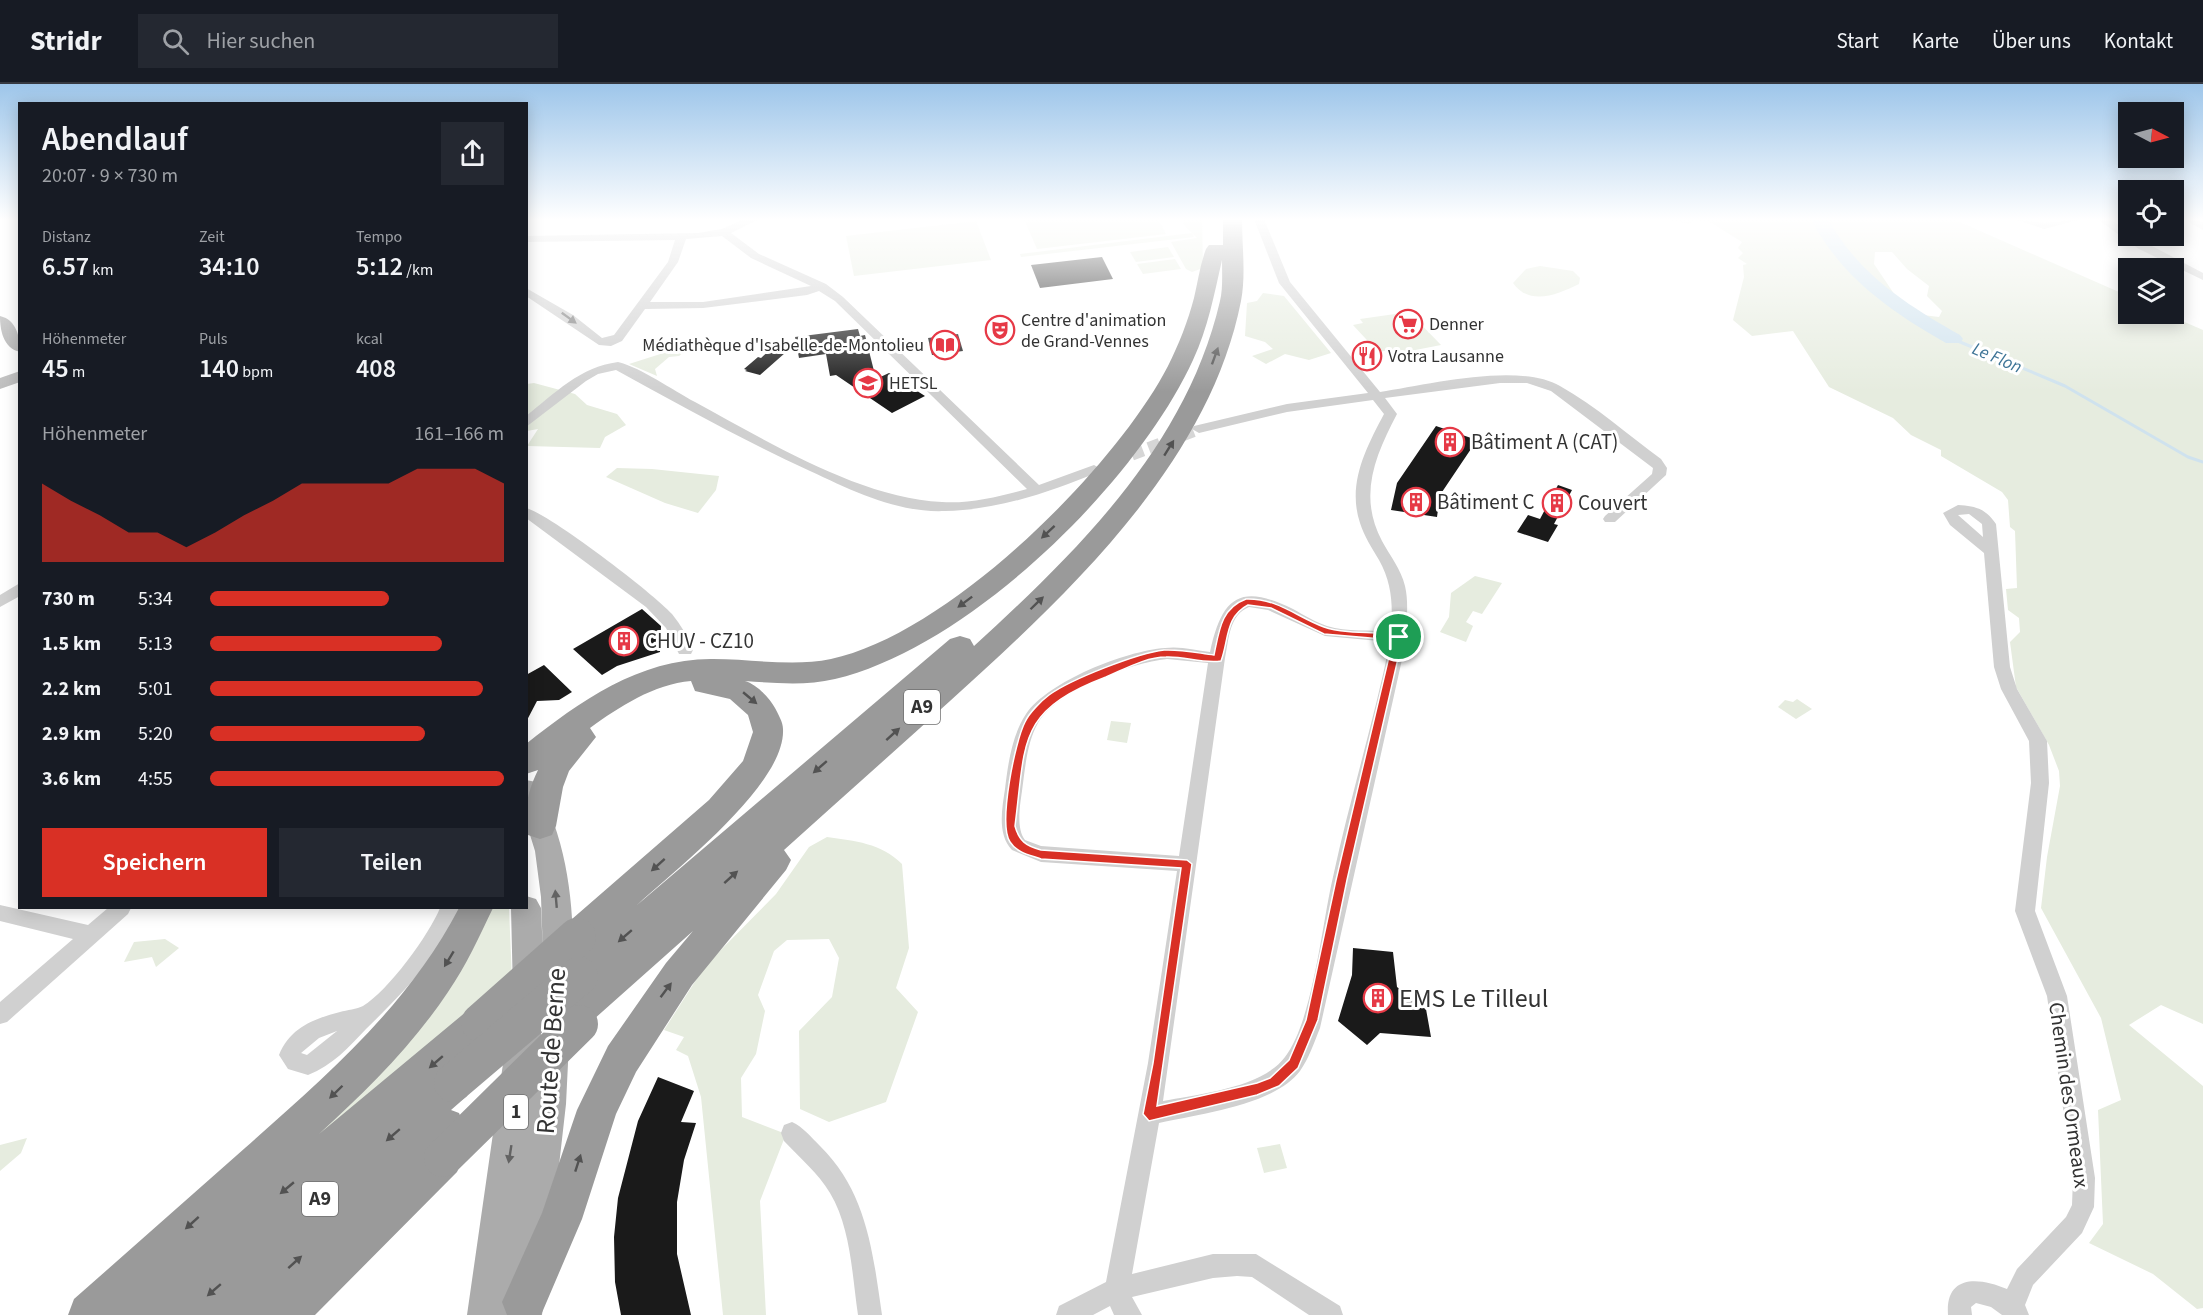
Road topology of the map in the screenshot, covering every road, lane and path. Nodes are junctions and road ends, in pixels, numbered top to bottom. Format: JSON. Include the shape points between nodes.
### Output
{"nodes":[{"id":1,"x":662,"y":276,"type":"edge"},
{"id":2,"x":800,"y":276,"type":"edge"},
{"id":3,"x":1218,"y":276,"type":"edge"},
{"id":4,"x":1220,"y":276,"type":"edge"},
{"id":5,"x":1282,"y":276,"type":"edge"},
{"id":6,"x":1219,"y":282,"type":"junction"},
{"id":7,"x":822,"y":286,"type":"junction"},
{"id":8,"x":528,"y":292,"type":"edge"},
{"id":9,"x":641,"y":306,"type":"junction"},
{"id":10,"x":0,"y":321,"type":"edge"},
{"id":11,"x":611,"y":342,"type":"junction"},
{"id":12,"x":18,"y":344,"type":"edge"},
{"id":13,"x":618,"y":366,"type":"junction"},
{"id":14,"x":18,"y":376,"type":"edge"},
{"id":15,"x":0,"y":384,"type":"edge"},
{"id":16,"x":0,"y":394,"type":"edge"},
{"id":17,"x":18,"y":394,"type":"edge"},
{"id":18,"x":1377,"y":396,"type":"junction"},
{"id":19,"x":528,"y":421,"type":"edge"},
{"id":20,"x":1199,"y":429,"type":"tunnel mouth"},
{"id":21,"x":1094,"y":469,"type":"dead end"},
{"id":22,"x":1037,"y":491,"type":"junction"},
{"id":23,"x":528,"y":513,"type":"edge"},
{"id":24,"x":1610,"y":519,"type":"dead end"},
{"id":25,"x":1993,"y":552,"type":"dead end"},
{"id":26,"x":18,"y":589,"type":"edge"},
{"id":27,"x":0,"y":601,"type":"edge"},
{"id":28,"x":1399,"y":637,"type":"junction"},
{"id":29,"x":685,"y":650,"type":"dead end"},
{"id":30,"x":1217,"y":658,"type":"junction"},
{"id":31,"x":568,"y":729,"type":"junction"},
{"id":32,"x":528,"y":739,"type":"edge"},
{"id":33,"x":864,"y":759,"type":"junction"},
{"id":34,"x":528,"y":760,"type":"edge"},
{"id":35,"x":528,"y":795,"type":"edge"},
{"id":36,"x":540,"y":826,"type":"junction"},
{"id":37,"x":1187,"y":864,"type":"junction"},
{"id":38,"x":120,"y":909,"type":"edge"},
{"id":39,"x":449,"y":909,"type":"edge"},
{"id":40,"x":475,"y":909,"type":"edge"},
{"id":41,"x":526,"y":909,"type":"edge"},
{"id":42,"x":0,"y":913,"type":"edge"},
{"id":43,"x":89,"y":934,"type":"junction"},
{"id":44,"x":579,"y":1003,"type":"junction"},
{"id":45,"x":368,"y":1014,"type":"dead end"},
{"id":46,"x":0,"y":1015,"type":"edge"},
{"id":47,"x":1149,"y":1114,"type":"junction"},
{"id":48,"x":792,"y":1132,"type":"dead end"},
{"id":49,"x":444,"y":1142,"type":"junction"},
{"id":50,"x":1117,"y":1289,"type":"junction"},
{"id":51,"x":2015,"y":1310,"type":"edge"},
{"id":52,"x":529,"y":1311,"type":"edge"},
{"id":53,"x":90,"y":1315,"type":"edge"},
{"id":54,"x":137,"y":1315,"type":"edge"},
{"id":55,"x":186,"y":1315,"type":"edge"},
{"id":56,"x":235,"y":1315,"type":"edge"},
{"id":57,"x":284,"y":1315,"type":"edge"},
{"id":58,"x":486,"y":1315,"type":"edge"},
{"id":59,"x":870,"y":1315,"type":"edge"},
{"id":60,"x":1068,"y":1315,"type":"edge"},
{"id":61,"x":1130,"y":1315,"type":"edge"},
{"id":62,"x":1331,"y":1315,"type":"edge"},
{"id":63,"x":1960,"y":1315,"type":"edge"}],
"edges":[{"from":1,"to":9,"type":"street"},
{"from":2,"to":7,"type":"street"},
{"from":3,"to":6,"type":"highway","number":"A9"},
{"from":4,"to":6,"type":"highway","number":"A9"},
{"from":5,"to":18,"type":"street"},
{"from":6,"to":31,"type":"highway","one_way":true,"via":[[1178,368],[1134,438],[1056,525],[951,613],[888,653],[835,670],[792,674],[708,669],[662,676],[614,698]]},
{"from":33,"to":6,"type":"highway","number":"A9","one_way":true,"via":[[1026,614],[1128,505],[1170,446],[1201,391],[1221,340]]},
{"from":6,"to":44,"type":"highway","number":"A9","one_way":true,"via":[[1197,354],[1172,405],[1123,480],[1073,539]]},
{"from":7,"to":9,"type":"street","via":[[807,292],[703,305]]},
{"from":7,"to":22,"type":"street"},
{"from":8,"to":11,"type":"street","one_way":true,"via":[[599,341]]},
{"from":9,"to":11,"type":"street"},
{"from":10,"to":12,"type":"main road"},
{"from":11,"to":13,"type":"street"},
{"from":13,"to":19,"type":"street","via":[[605,366],[588,374]]},
{"from":13,"to":22,"type":"street","via":[[768,447],[871,494],[908,504],[944,507],[981,504]]},
{"from":14,"to":15,"type":"main road"},
{"from":16,"to":17,"type":"main road"},
{"from":18,"to":20,"type":"street","via":[[1270,411]]},
{"from":18,"to":24,"type":"street","via":[[1500,379],[1528,379],[1555,388],[1660,468],[1659,475]]},
{"from":18,"to":28,"type":"street","via":[[1391,414],[1362,477],[1360,493],[1366,527],[1392,571],[1399,592]]},
{"from":21,"to":22,"type":"street"},
{"from":23,"to":29,"type":"street","via":[[543,520],[658,609]]},
{"from":25,"to":51,"type":"street","name":"Chemin des Ormeaux","via":[[2002,667],[2009,689],[2038,741],[2040,783],[2025,911],[2057,996],[2084,1178],[2083,1207],[2074,1225],[2025,1277]]},
{"from":26,"to":27,"type":"street"},
{"from":28,"to":30,"type":"street","via":[[1324,631],[1274,606],[1246,602],[1227,618]]},
{"from":28,"to":47,"type":"street","via":[[1312,1020],[1293,1064],[1275,1082],[1257,1089]]},
{"from":30,"to":37,"type":"street"},
{"from":30,"to":37,"type":"street","via":[[1166,653],[1072,686],[1052,698],[1030,722],[1021,747],[1010,826],[1014,840],[1026,850]]},
{"from":31,"to":32,"type":"highway"},
{"from":31,"to":34,"type":"highway"},
{"from":44,"to":33,"type":"highway","number":"A9","one_way":true,"via":[[687,916]]},
{"from":52,"to":33,"type":"highway","one_way":true,"via":[[597,1110],[634,1038],[724,918]]},
{"from":35,"to":36,"type":"main road","name":"Route de Berne","number":"1"},
{"from":52,"to":36,"type":"main road","name":"Route de Berne","number":"1","one_way":true,"via":[[558,968],[555,888]]},
{"from":36,"to":54,"type":"highway","one_way":true,"bridge":true,"via":[[549,775],[562,755],[604,720],[639,699],[686,684],[719,684],[748,695],[764,714],[768,732],[763,754],[738,791],[480,1023]]},
{"from":37,"to":47,"type":"street"},
{"from":38,"to":43,"type":"street"},
{"from":39,"to":45,"type":"street","via":[[421,959]]},
{"from":40,"to":53,"type":"highway","one_way":true,"via":[[441,973],[377,1050],[306,1120]]},
{"from":41,"to":58,"type":"main road","name":"Route de Berne","number":"1","one_way":true,"via":[[529,994]]},
{"from":42,"to":43,"type":"street"},
{"from":43,"to":46,"type":"street"},
{"from":44,"to":49,"type":"highway","bridge":true},
{"from":44,"to":55,"type":"highway","number":"A9","one_way":true,"bridge":true,"via":[[453,1083]]},
{"from":47,"to":50,"type":"street"},
{"from":48,"to":59,"type":"street","via":[[829,1171],[848,1203],[860,1246]]},
{"from":56,"to":49,"type":"highway","number":"A9","one_way":true},
{"from":49,"to":57,"type":"highway"},
{"from":50,"to":60,"type":"street"},
{"from":50,"to":61,"type":"street","via":[[1122,1306]]},
{"from":50,"to":62,"type":"street","via":[[1214,1266],[1256,1266]]},
{"from":51,"to":63,"type":"street","via":[[1991,1293],[1973,1291],[1959,1301]]}]}
